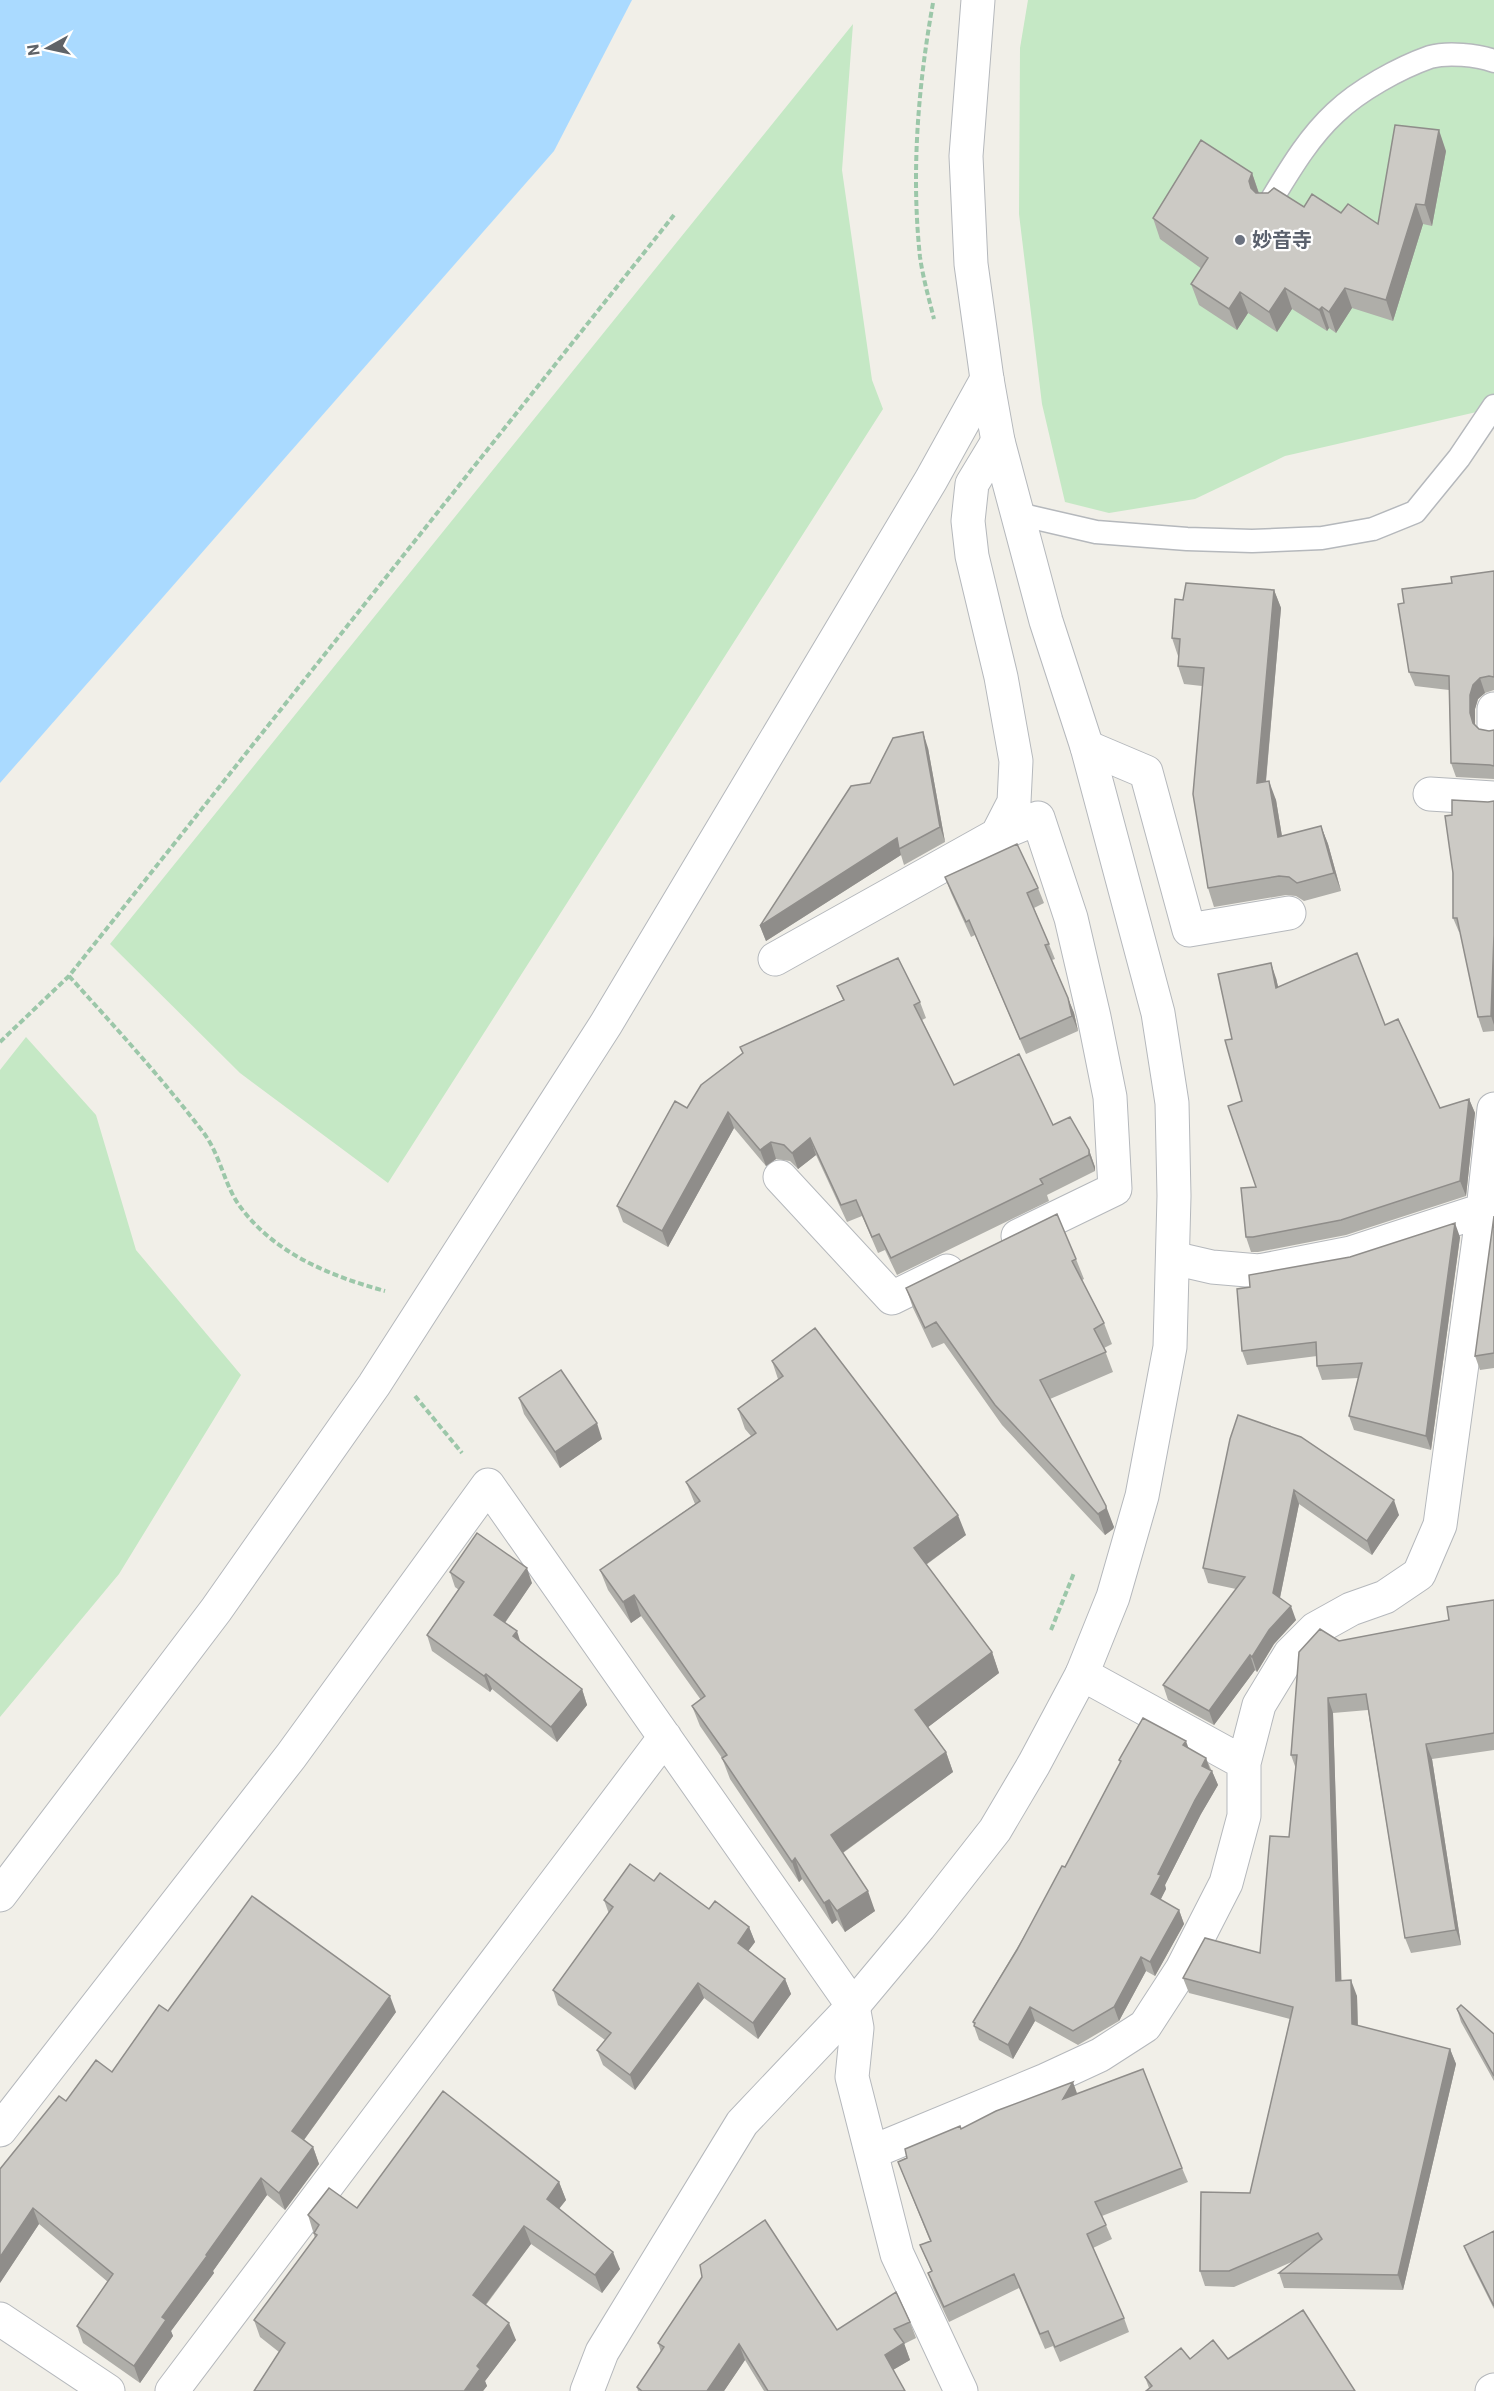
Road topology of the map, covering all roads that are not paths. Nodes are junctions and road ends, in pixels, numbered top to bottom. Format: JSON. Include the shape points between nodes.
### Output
{"nodes":[{"id":1,"x":978,"y":0,"type":"edge"},
{"id":2,"x":1494,"y":61,"type":"edge"},
{"id":3,"x":1269,"y":202,"type":"edge"},
{"id":4,"x":987,"y":379,"type":"junction"},
{"id":5,"x":1494,"y":406,"type":"edge"},
{"id":6,"x":998,"y":441,"type":"junction"},
{"id":7,"x":1018,"y":514,"type":"junction"},
{"id":8,"x":1494,"y":709,"type":"edge"},
{"id":9,"x":1494,"y":727,"type":"edge"},
{"id":10,"x":1088,"y":747,"type":"junction"},
{"id":11,"x":1430,"y":794,"type":"dead end"},
{"id":12,"x":1494,"y":798,"type":"edge"},
{"id":13,"x":997,"y":836,"type":"junction"},
{"id":14,"x":1289,"y":913,"type":"dead end"},
{"id":15,"x":775,"y":959,"type":"dead end"},
{"id":16,"x":1494,"y":1109,"type":"edge"},
{"id":17,"x":780,"y":1177,"type":"dead end"},
{"id":18,"x":1483,"y":1210,"type":"junction"},
{"id":19,"x":1173,"y":1258,"type":"junction"},
{"id":20,"x":1082,"y":1674,"type":"junction"},
{"id":21,"x":665,"y":1737,"type":"junction"},
{"id":22,"x":1244,"y":1763,"type":"junction"},
{"id":23,"x":0,"y":1895,"type":"edge"},
{"id":24,"x":853,"y":2006,"type":"junction"},
{"id":25,"x":0,"y":2130,"type":"edge"},
{"id":26,"x":872,"y":2152,"type":"junction"},
{"id":27,"x":0,"y":2319,"type":"edge"},
{"id":28,"x":108,"y":2391,"type":"edge"},
{"id":29,"x":172,"y":2391,"type":"edge"},
{"id":30,"x":587,"y":2391,"type":"edge"},
{"id":31,"x":961,"y":2391,"type":"edge"}],
"edges":[{"from":1,"to":4,"type":"street","via":[[966,156],[971,264]]},
{"from":2,"to":3,"type":"lane","via":[[1477,55],[1432,57],[1376,82],[1335,112],[1303,150]]},
{"from":4,"to":6,"type":"street"},
{"from":4,"to":23,"type":"street","via":[[931,480],[606,1024],[388,1363],[216,1610]]},
{"from":5,"to":7,"type":"lane","via":[[1459,458],[1414,512],[1372,529],[1322,538],[1187,539],[1096,532]]},
{"from":6,"to":7,"type":"street"},
{"from":6,"to":13,"type":"street","via":[[972,484],[968,522],[1016,761],[1014,802]]},
{"from":7,"to":10,"type":"street","via":[[1046,621]]},
{"from":8,"to":9,"type":"street"},
{"from":10,"to":14,"type":"street","via":[[1146,772],[1189,930]]},
{"from":10,"to":19,"type":"street","via":[[1158,1013],[1172,1103]]},
{"from":11,"to":12,"type":"street"},
{"from":13,"to":15,"type":"street"},
{"from":13,"to":17,"type":"street","via":[[1038,818],[1071,918],[1096,1029],[1110,1097],[1115,1189],[892,1298]]},
{"from":16,"to":18,"type":"street"},
{"from":18,"to":19,"type":"street","via":[[1350,1253],[1259,1271],[1212,1267]]},
{"from":18,"to":22,"type":"street","via":[[1440,1525],[1419,1574],[1385,1597],[1315,1629],[1290,1654],[1259,1705]]},
{"from":19,"to":20,"type":"street","via":[[1170,1347],[1142,1496],[1113,1597]]},
{"from":20,"to":22,"type":"street"},
{"from":20,"to":24,"type":"street","via":[[995,1830]]},
{"from":21,"to":24,"type":"street"},
{"from":21,"to":25,"type":"street","via":[[488,1485],[291,1756]]},
{"from":21,"to":29,"type":"street"},
{"from":22,"to":26,"type":"street","via":[[1244,1816],[1226,1883],[1182,1969],[1145,2026],[1100,2055],[1057,2075]]},
{"from":24,"to":26,"type":"street","via":[[857,2028],[852,2077]]},
{"from":24,"to":30,"type":"street","via":[[742,2123],[602,2352]]},
{"from":26,"to":31,"type":"street","via":[[897,2254]]},
{"from":27,"to":28,"type":"street"}]}
